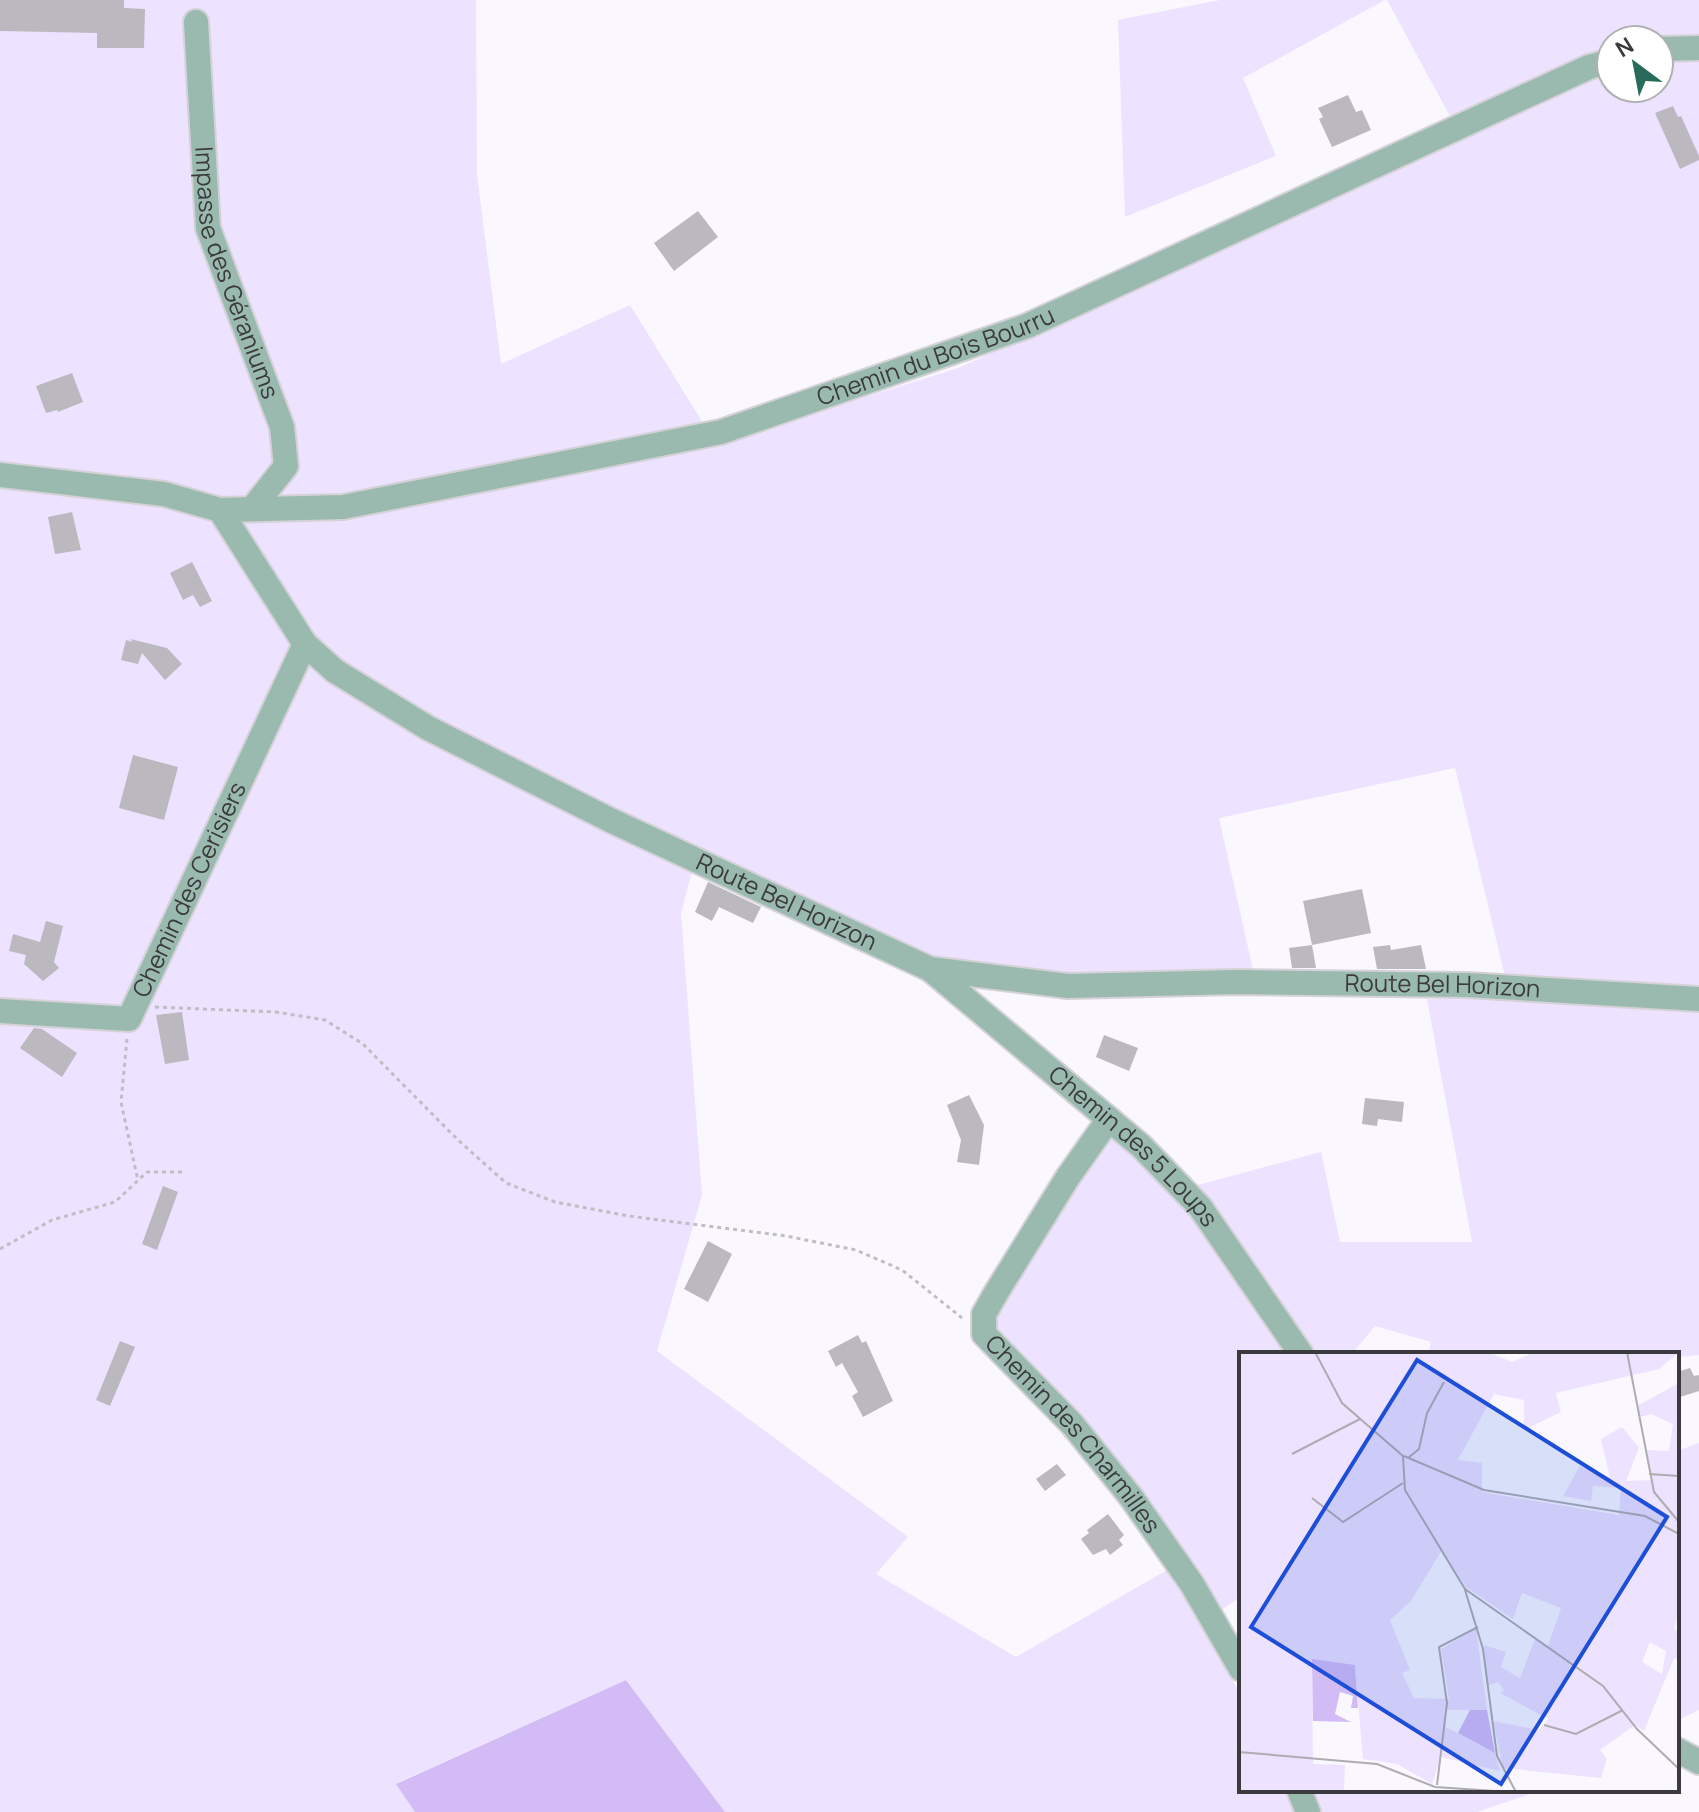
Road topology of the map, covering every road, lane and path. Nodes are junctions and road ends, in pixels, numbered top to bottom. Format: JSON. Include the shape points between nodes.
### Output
{"nodes":[{"id":1,"x":196,"y":22,"type":"dead end"},
{"id":2,"x":1699,"y":48,"type":"edge"},
{"id":3,"x":1675,"y":49,"type":"edge"},
{"id":4,"x":1595,"y":65,"type":"edge"},
{"id":5,"x":0,"y":475,"type":"edge"},
{"id":6,"x":252,"y":509,"type":"junction"},
{"id":7,"x":220,"y":510,"type":"junction"},
{"id":8,"x":305,"y":644,"type":"junction"},
{"id":9,"x":930,"y":969,"type":"junction"},
{"id":10,"x":1699,"y":999,"type":"edge"},
{"id":11,"x":0,"y":1011,"type":"edge"},
{"id":12,"x":132,"y":1012,"type":"junction"},
{"id":13,"x":1109,"y":1119,"type":"junction"},
{"id":14,"x":185,"y":1172,"type":"dead end"},
{"id":15,"x":138,"y":1181,"type":"junction"},
{"id":16,"x":0,"y":1249,"type":"edge"},
{"id":17,"x":984,"y":1334,"type":"junction"},
{"id":18,"x":1300,"y":1352,"type":"edge"},
{"id":19,"x":1239,"y":1666,"type":"edge"},
{"id":20,"x":1679,"y":1751,"type":"edge"},
{"id":21,"x":1699,"y":1762,"type":"edge"},
{"id":22,"x":1300,"y":1792,"type":"edge"},
{"id":23,"x":1308,"y":1812,"type":"edge"}],
"edges":[{"from":1,"to":6,"type":"street","name":"Impasse des Géraniums","via":[[208,228],[282,427],[286,466]]},
{"from":2,"to":3,"type":"street"},
{"from":4,"to":6,"type":"street","name":"Chemin du Bois Bourru","via":[[1027,326],[721,432],[343,507]]},
{"from":5,"to":7,"type":"street","via":[[164,494]]},
{"from":6,"to":7,"type":"street","name":"Chemin du Bois Bourru"},
{"from":7,"to":8,"type":"street","name":"Route Bel Horizon"},
{"from":8,"to":9,"type":"street","name":"Route Bel Horizon","via":[[335,671],[428,728],[610,820]]},
{"from":8,"to":12,"type":"street","name":"Chemin des Cerisiers"},
{"from":9,"to":10,"type":"street","name":"Route Bel Horizon","via":[[1068,986],[1467,985]]},
{"from":9,"to":13,"type":"street","name":"Chemin des 5 Loups"},
{"from":11,"to":12,"type":"street","name":"Chemin des Cerisiers"},
{"from":12,"to":15,"type":"path","via":[[121,1102]]},
{"from":12,"to":17,"type":"path","via":[[276,1012],[325,1020],[372,1053],[506,1183],[555,1202],[856,1250],[902,1270]]},
{"from":13,"to":17,"type":"street","name":"Chemin des Charmilles","via":[[996,1293],[984,1314]]},
{"from":13,"to":18,"type":"street","name":"Chemin des 5 Loups","via":[[1200,1207]]},
{"from":14,"to":15,"type":"path","via":[[147,1172]]},
{"from":15,"to":16,"type":"path","via":[[115,1202],[52,1220]]},
{"from":17,"to":19,"type":"street","name":"Chemin des Charmilles","via":[[1072,1424],[1131,1497],[1192,1584]]},
{"from":20,"to":21,"type":"street"},
{"from":22,"to":23,"type":"street"}]}
